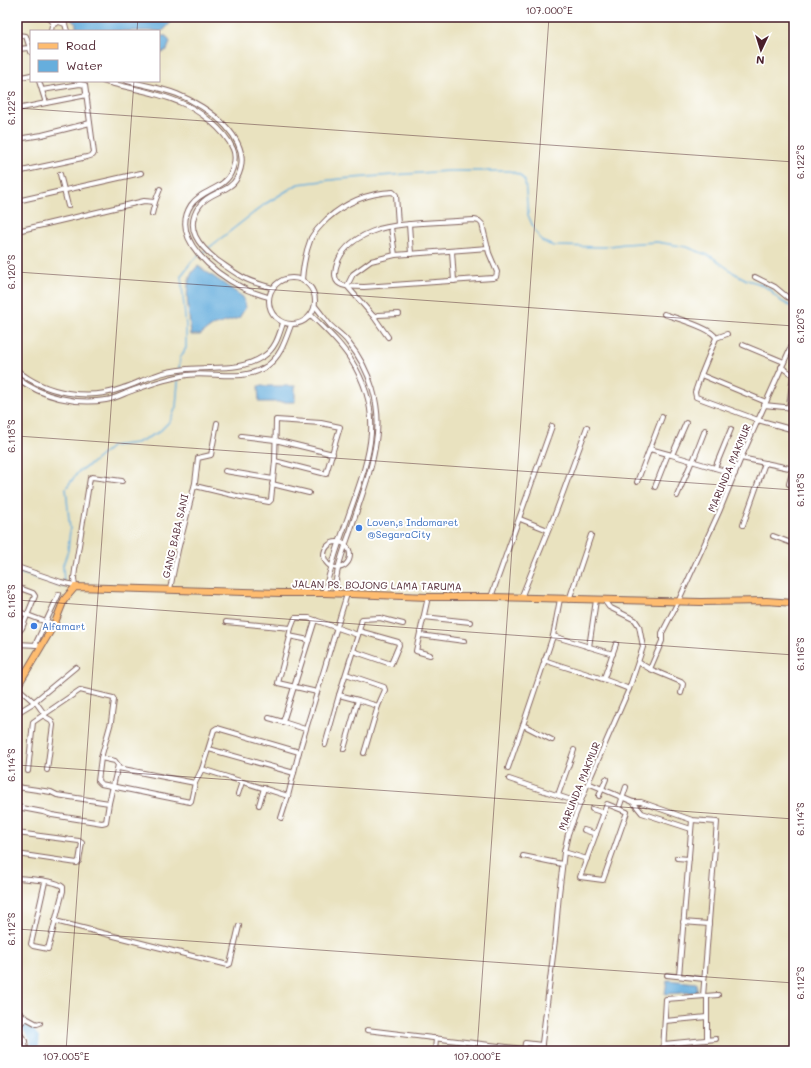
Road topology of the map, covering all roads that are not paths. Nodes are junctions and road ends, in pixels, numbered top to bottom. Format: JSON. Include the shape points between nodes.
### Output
{"nodes":[{"id":1,"x":48,"y":17,"type":"edge"},
{"id":2,"x":54,"y":23,"type":"junction"},
{"id":3,"x":51,"y":30,"type":"edge"},
{"id":4,"x":67,"y":30,"type":"edge"},
{"id":5,"x":17,"y":35,"type":"edge"},
{"id":6,"x":17,"y":50,"type":"edge"},
{"id":7,"x":30,"y":50,"type":"edge"},
{"id":8,"x":30,"y":75,"type":"edge"},
{"id":9,"x":17,"y":78,"type":"edge"},
{"id":10,"x":39,"y":82,"type":"edge"},
{"id":11,"x":107,"y":82,"type":"edge"},
{"id":12,"x":131,"y":82,"type":"edge"},
{"id":13,"x":42,"y":90,"type":"junction"},
{"id":14,"x":87,"y":95,"type":"junction"},
{"id":15,"x":46,"y":103,"type":"junction"},
{"id":16,"x":17,"y":109,"type":"edge"},
{"id":17,"x":90,"y":123,"type":"junction"},
{"id":18,"x":17,"y":139,"type":"edge"},
{"id":19,"x":17,"y":172,"type":"edge"},
{"id":20,"x":141,"y":173,"type":"dead end"},
{"id":21,"x":60,"y":174,"type":"dead end"},
{"id":22,"x":160,"y":189,"type":"dead end"},
{"id":23,"x":64,"y":190,"type":"junction"},
{"id":24,"x":17,"y":201,"type":"edge"},
{"id":25,"x":155,"y":202,"type":"junction"},
{"id":26,"x":68,"y":206,"type":"dead end"},
{"id":27,"x":152,"y":214,"type":"dead end"},
{"id":28,"x":409,"y":224,"type":"junction"},
{"id":29,"x":398,"y":225,"type":"junction"},
{"id":30,"x":391,"y":226,"type":"junction"},
{"id":31,"x":17,"y":231,"type":"edge"},
{"id":32,"x":488,"y":248,"type":"junction"},
{"id":33,"x":452,"y":251,"type":"junction"},
{"id":34,"x":410,"y":254,"type":"junction"},
{"id":35,"x":395,"y":255,"type":"junction"},
{"id":36,"x":754,"y":277,"type":"dead end"},
{"id":37,"x":302,"y":280,"type":"junction"},
{"id":38,"x":454,"y":281,"type":"junction"},
{"id":39,"x":347,"y":286,"type":"junction"},
{"id":40,"x":272,"y":288,"type":"junction"},
{"id":41,"x":268,"y":297,"type":"junction"},
{"id":42,"x":794,"y":298,"type":"edge"},
{"id":43,"x":315,"y":306,"type":"junction"},
{"id":44,"x":399,"y":314,"type":"dead end"},
{"id":45,"x":664,"y":314,"type":"dead end"},
{"id":46,"x":311,"y":315,"type":"junction"},
{"id":47,"x":374,"y":317,"type":"junction"},
{"id":48,"x":283,"y":323,"type":"junction"},
{"id":49,"x":291,"y":325,"type":"junction"},
{"id":50,"x":727,"y":334,"type":"dead end"},
{"id":51,"x":388,"y":337,"type":"dead end"},
{"id":52,"x":716,"y":338,"type":"junction"},
{"id":53,"x":794,"y":340,"type":"edge"},
{"id":54,"x":743,"y":345,"type":"dead end"},
{"id":55,"x":784,"y":362,"type":"junction"},
{"id":56,"x":781,"y":367,"type":"junction"},
{"id":57,"x":17,"y":370,"type":"edge"},
{"id":58,"x":701,"y":375,"type":"junction"},
{"id":59,"x":17,"y":378,"type":"edge"},
{"id":60,"x":765,"y":403,"type":"junction"},
{"id":61,"x":788,"y":407,"type":"junction"},
{"id":62,"x":794,"y":408,"type":"edge"},
{"id":63,"x":662,"y":417,"type":"dead end"},
{"id":64,"x":758,"y":420,"type":"junction"},
{"id":65,"x":216,"y":423,"type":"dead end"},
{"id":66,"x":686,"y":423,"type":"dead end"},
{"id":67,"x":552,"y":426,"type":"dead end"},
{"id":68,"x":587,"y":427,"type":"dead end"},
{"id":69,"x":731,"y":429,"type":"dead end"},
{"id":70,"x":705,"y":430,"type":"dead end"},
{"id":71,"x":794,"y":430,"type":"edge"},
{"id":72,"x":241,"y":436,"type":"dead end"},
{"id":73,"x":275,"y":440,"type":"junction"},
{"id":74,"x":650,"y":449,"type":"junction"},
{"id":75,"x":333,"y":454,"type":"junction"},
{"id":76,"x":670,"y":454,"type":"junction"},
{"id":77,"x":741,"y":458,"type":"junction"},
{"id":78,"x":275,"y":461,"type":"junction"},
{"id":79,"x":692,"y":461,"type":"junction"},
{"id":80,"x":765,"y":463,"type":"junction"},
{"id":81,"x":715,"y":468,"type":"junction"},
{"id":82,"x":794,"y":469,"type":"edge"},
{"id":83,"x":225,"y":471,"type":"dead end"},
{"id":84,"x":735,"y":474,"type":"junction"},
{"id":85,"x":122,"y":481,"type":"dead end"},
{"id":86,"x":273,"y":482,"type":"junction"},
{"id":87,"x":637,"y":482,"type":"dead end"},
{"id":88,"x":789,"y":484,"type":"dead end"},
{"id":89,"x":194,"y":486,"type":"junction"},
{"id":90,"x":655,"y":487,"type":"dead end"},
{"id":91,"x":309,"y":493,"type":"dead end"},
{"id":92,"x":677,"y":496,"type":"dead end"},
{"id":93,"x":520,"y":519,"type":"junction"},
{"id":94,"x":743,"y":524,"type":"dead end"},
{"id":95,"x":548,"y":530,"type":"junction"},
{"id":96,"x":591,"y":535,"type":"dead end"},
{"id":97,"x":773,"y":536,"type":"dead end"},
{"id":98,"x":339,"y":542,"type":"junction"},
{"id":99,"x":794,"y":544,"type":"edge"},
{"id":100,"x":346,"y":546,"type":"junction"},
{"id":101,"x":331,"y":566,"type":"junction"},
{"id":102,"x":17,"y":567,"type":"edge"},
{"id":103,"x":339,"y":568,"type":"junction"},
{"id":104,"x":75,"y":586,"type":"junction"},
{"id":105,"x":17,"y":587,"type":"edge"},
{"id":106,"x":170,"y":589,"type":"junction"},
{"id":107,"x":324,"y":593,"type":"junction"},
{"id":108,"x":59,"y":594,"type":"dead end"},
{"id":109,"x":336,"y":594,"type":"junction"},
{"id":110,"x":346,"y":594,"type":"junction"},
{"id":111,"x":428,"y":597,"type":"junction"},
{"id":112,"x":491,"y":597,"type":"junction"},
{"id":113,"x":521,"y":598,"type":"junction"},
{"id":114,"x":560,"y":599,"type":"junction"},
{"id":115,"x":569,"y":600,"type":"junction"},
{"id":116,"x":596,"y":600,"type":"junction"},
{"id":117,"x":604,"y":600,"type":"junction"},
{"id":118,"x":678,"y":602,"type":"junction"},
{"id":119,"x":794,"y":603,"type":"edge"},
{"id":120,"x":17,"y":611,"type":"edge"},
{"id":121,"x":28,"y":614,"type":"junction"},
{"id":122,"x":424,"y":617,"type":"junction"},
{"id":123,"x":315,"y":620,"type":"junction"},
{"id":124,"x":46,"y":622,"type":"junction"},
{"id":125,"x":226,"y":622,"type":"dead end"},
{"id":126,"x":470,"y":622,"type":"dead end"},
{"id":127,"x":403,"y":624,"type":"dead end"},
{"id":128,"x":54,"y":625,"type":"junction"},
{"id":129,"x":291,"y":628,"type":"junction"},
{"id":130,"x":336,"y":628,"type":"junction"},
{"id":131,"x":359,"y":633,"type":"junction"},
{"id":132,"x":17,"y":634,"type":"edge"},
{"id":133,"x":420,"y":635,"type":"junction"},
{"id":134,"x":553,"y":636,"type":"junction"},
{"id":135,"x":290,"y":637,"type":"junction"},
{"id":136,"x":309,"y":640,"type":"junction"},
{"id":137,"x":464,"y":641,"type":"dead end"},
{"id":138,"x":17,"y":644,"type":"edge"},
{"id":139,"x":616,"y":644,"type":"dead end"},
{"id":140,"x":35,"y":645,"type":"junction"},
{"id":141,"x":42,"y":645,"type":"junction"},
{"id":142,"x":588,"y":647,"type":"junction"},
{"id":143,"x":353,"y":651,"type":"junction"},
{"id":144,"x":613,"y":654,"type":"junction"},
{"id":145,"x":430,"y":655,"type":"dead end"},
{"id":146,"x":544,"y":660,"type":"junction"},
{"id":147,"x":638,"y":662,"type":"junction"},
{"id":148,"x":76,"y":667,"type":"dead end"},
{"id":149,"x":650,"y":669,"type":"junction"},
{"id":150,"x":346,"y":674,"type":"junction"},
{"id":151,"x":604,"y":678,"type":"junction"},
{"id":152,"x":17,"y":687,"type":"edge"},
{"id":153,"x":295,"y":687,"type":"junction"},
{"id":154,"x":629,"y":688,"type":"junction"},
{"id":155,"x":317,"y":692,"type":"junction"},
{"id":156,"x":681,"y":693,"type":"dead end"},
{"id":157,"x":339,"y":695,"type":"junction"},
{"id":158,"x":358,"y":700,"type":"junction"},
{"id":159,"x":35,"y":702,"type":"junction"},
{"id":160,"x":378,"y":706,"type":"junction"},
{"id":161,"x":17,"y":714,"type":"edge"},
{"id":162,"x":44,"y":716,"type":"junction"},
{"id":163,"x":269,"y":718,"type":"dead end"},
{"id":164,"x":283,"y":722,"type":"junction"},
{"id":165,"x":523,"y":725,"type":"junction"},
{"id":166,"x":306,"y":729,"type":"junction"},
{"id":167,"x":552,"y":740,"type":"dead end"},
{"id":168,"x":325,"y":745,"type":"dead end"},
{"id":169,"x":209,"y":749,"type":"junction"},
{"id":170,"x":344,"y":749,"type":"dead end"},
{"id":171,"x":574,"y":750,"type":"dead end"},
{"id":172,"x":299,"y":752,"type":"junction"},
{"id":173,"x":364,"y":753,"type":"dead end"},
{"id":174,"x":101,"y":758,"type":"junction"},
{"id":175,"x":118,"y":768,"type":"junction"},
{"id":176,"x":508,"y":768,"type":"dead end"},
{"id":177,"x":202,"y":769,"type":"junction"},
{"id":178,"x":47,"y":770,"type":"dead end"},
{"id":179,"x":28,"y":771,"type":"dead end"},
{"id":180,"x":294,"y":773,"type":"junction"},
{"id":181,"x":509,"y":779,"type":"dead end"},
{"id":182,"x":606,"y":779,"type":"dead end"},
{"id":183,"x":242,"y":782,"type":"junction"},
{"id":184,"x":195,"y":783,"type":"junction"},
{"id":185,"x":588,"y":783,"type":"junction"},
{"id":186,"x":113,"y":786,"type":"junction"},
{"id":187,"x":17,"y":787,"type":"edge"},
{"id":188,"x":626,"y":787,"type":"dead end"},
{"id":189,"x":264,"y":788,"type":"junction"},
{"id":190,"x":602,"y":788,"type":"junction"},
{"id":191,"x":238,"y":794,"type":"dead end"},
{"id":192,"x":558,"y":795,"type":"junction"},
{"id":193,"x":288,"y":796,"type":"junction"},
{"id":194,"x":599,"y":796,"type":"dead end"},
{"id":195,"x":622,"y":797,"type":"junction"},
{"id":196,"x":633,"y":802,"type":"junction"},
{"id":197,"x":109,"y":803,"type":"junction"},
{"id":198,"x":580,"y":803,"type":"junction"},
{"id":199,"x":259,"y":805,"type":"dead end"},
{"id":200,"x":620,"y":805,"type":"dead end"},
{"id":201,"x":17,"y":807,"type":"edge"},
{"id":202,"x":592,"y":808,"type":"dead end"},
{"id":203,"x":604,"y":813,"type":"junction"},
{"id":204,"x":281,"y":818,"type":"dead end"},
{"id":205,"x":692,"y":820,"type":"junction"},
{"id":206,"x":691,"y":828,"type":"junction"},
{"id":207,"x":584,"y":830,"type":"dead end"},
{"id":208,"x":17,"y":833,"type":"edge"},
{"id":209,"x":596,"y":834,"type":"junction"},
{"id":210,"x":564,"y":852,"type":"junction"},
{"id":211,"x":17,"y":854,"type":"edge"},
{"id":212,"x":523,"y":856,"type":"dead end"},
{"id":213,"x":677,"y":858,"type":"dead end"},
{"id":214,"x":587,"y":859,"type":"junction"},
{"id":215,"x":689,"y":859,"type":"junction"},
{"id":216,"x":562,"y":864,"type":"junction"},
{"id":217,"x":17,"y":878,"type":"edge"},
{"id":218,"x":45,"y":882,"type":"junction"},
{"id":219,"x":55,"y":921,"type":"junction"},
{"id":220,"x":683,"y":922,"type":"junction"},
{"id":221,"x":709,"y":924,"type":"junction"},
{"id":222,"x":239,"y":926,"type":"dead end"},
{"id":223,"x":667,"y":975,"type":"dead end"},
{"id":224,"x":679,"y":976,"type":"junction"},
{"id":225,"x":704,"y":979,"type":"junction"},
{"id":226,"x":718,"y":995,"type":"dead end"},
{"id":227,"x":705,"y":996,"type":"junction"},
{"id":228,"x":17,"y":1011,"type":"edge"},
{"id":229,"x":707,"y":1017,"type":"junction"},
{"id":230,"x":26,"y":1019,"type":"junction"},
{"id":231,"x":665,"y":1021,"type":"junction"},
{"id":232,"x":40,"y":1023,"type":"dead end"},
{"id":233,"x":17,"y":1028,"type":"edge"},
{"id":234,"x":366,"y":1030,"type":"dead end"},
{"id":235,"x":436,"y":1038,"type":"junction"},
{"id":236,"x":716,"y":1039,"type":"dead end"},
{"id":237,"x":707,"y":1040,"type":"junction"},
{"id":238,"x":664,"y":1044,"type":"junction"},
{"id":239,"x":542,"y":1045,"type":"junction"},
{"id":240,"x":524,"y":1050,"type":"edge"},
{"id":241,"x":26,"y":1051,"type":"edge"},
{"id":242,"x":435,"y":1051,"type":"edge"},
{"id":243,"x":541,"y":1051,"type":"edge"},
{"id":244,"x":663,"y":1051,"type":"edge"}],
"edges":[{"from":1,"to":2,"type":"street"},
{"from":2,"to":3,"type":"street"},
{"from":2,"to":4,"type":"street","via":[[63,23]]},
{"from":5,"to":7,"type":"street","via":[[26,36]]},
{"from":6,"to":7,"type":"street"},
{"from":8,"to":9,"type":"street"},
{"from":10,"to":13,"type":"street"},
{"from":11,"to":41,"type":"street","via":[[179,102],[192,108],[222,132],[233,149],[233,166],[228,178],[202,194],[191,205],[186,218],[189,242],[221,275],[243,288]]},
{"from":12,"to":40,"type":"street","via":[[176,93],[216,116],[232,134],[239,147],[240,172],[234,183],[201,204],[193,221],[194,233],[201,245],[228,268],[247,279]]},
{"from":13,"to":14,"type":"street","via":[[84,84]]},
{"from":13,"to":15,"type":"street"},
{"from":14,"to":15,"type":"street"},
{"from":14,"to":17,"type":"street"},
{"from":15,"to":16,"type":"street"},
{"from":17,"to":18,"type":"street"},
{"from":17,"to":19,"type":"street","via":[[93,155]]},
{"from":20,"to":23,"type":"street"},
{"from":21,"to":23,"type":"street"},
{"from":22,"to":25,"type":"street"},
{"from":23,"to":24,"type":"street"},
{"from":23,"to":26,"type":"street"},
{"from":25,"to":27,"type":"street"},
{"from":25,"to":31,"type":"street","via":[[137,203]]},
{"from":28,"to":29,"type":"street"},
{"from":28,"to":32,"type":"street","via":[[479,221]]},
{"from":28,"to":34,"type":"street"},
{"from":29,"to":30,"type":"street"},
{"from":29,"to":37,"type":"street","via":[[396,194],[393,192],[371,195],[338,209],[311,238]]},
{"from":30,"to":35,"type":"street"},
{"from":30,"to":39,"type":"street","via":[[361,236],[346,247],[336,266],[335,275],[339,284]]},
{"from":32,"to":33,"type":"street"},
{"from":32,"to":38,"type":"street","via":[[497,272],[496,277]]},
{"from":33,"to":34,"type":"street"},
{"from":33,"to":38,"type":"street"},
{"from":34,"to":35,"type":"street"},
{"from":35,"to":39,"type":"street","via":[[371,261],[353,274]]},
{"from":36,"to":42,"type":"street","via":[[775,287],[787,297]]},
{"from":37,"to":40,"type":"street","via":[[286,278]]},
{"from":37,"to":43,"type":"street","via":[[313,291]]},
{"from":38,"to":39,"type":"street"},
{"from":39,"to":47,"type":"street"},
{"from":40,"to":41,"type":"street"},
{"from":41,"to":48,"type":"street","via":[[272,314]]},
{"from":43,"to":46,"type":"street"},
{"from":43,"to":100,"type":"street","via":[[330,325],[347,340],[358,356],[373,388],[376,406],[376,441]]},
{"from":44,"to":47,"type":"street"},
{"from":45,"to":52,"type":"street","via":[[708,330],[715,334]]},
{"from":46,"to":49,"type":"street","via":[[303,322]]},
{"from":46,"to":98,"type":"street","via":[[342,346],[351,360],[366,389],[372,423],[365,468]]},
{"from":47,"to":51,"type":"street"},
{"from":48,"to":49,"type":"street"},
{"from":48,"to":57,"type":"street","via":[[272,350],[245,366],[188,369],[155,375],[105,393],[83,395],[64,392],[36,382]]},
{"from":49,"to":59,"type":"street","via":[[282,350],[274,360],[245,375],[188,375],[157,382],[107,400],[87,402],[49,395]]},
{"from":50,"to":52,"type":"street"},
{"from":52,"to":58,"type":"street"},
{"from":53,"to":55,"type":"street","name":"MARUNDA MAKMUR"},
{"from":54,"to":55,"type":"street"},
{"from":55,"to":56,"type":"street","name":"MARUNDA MAKMUR"},
{"from":56,"to":60,"type":"street","name":"MARUNDA MAKMUR"},
{"from":56,"to":61,"type":"street","via":[[793,375]]},
{"from":58,"to":60,"type":"street"},
{"from":58,"to":64,"type":"street","via":[[695,392],[696,397]]},
{"from":60,"to":61,"type":"street"},
{"from":60,"to":64,"type":"street","name":"MARUNDA MAKMUR"},
{"from":61,"to":62,"type":"street"},
{"from":63,"to":74,"type":"street"},
{"from":64,"to":71,"type":"street"},
{"from":64,"to":77,"type":"street","name":"MARUNDA MAKMUR"},
{"from":65,"to":89,"type":"street","name":"GANG BABA SANI","via":[[211,455],[198,458]]},
{"from":66,"to":76,"type":"street"},
{"from":67,"to":93,"type":"street"},
{"from":68,"to":95,"type":"street"},
{"from":69,"to":81,"type":"street"},
{"from":70,"to":79,"type":"street"},
{"from":72,"to":73,"type":"street"},
{"from":73,"to":75,"type":"street"},
{"from":73,"to":75,"type":"street","via":[[276,419],[338,426],[341,428]]},
{"from":73,"to":78,"type":"street"},
{"from":74,"to":76,"type":"street"},
{"from":74,"to":87,"type":"street"},
{"from":75,"to":78,"type":"street","via":[[326,474]]},
{"from":76,"to":79,"type":"street"},
{"from":76,"to":90,"type":"street"},
{"from":77,"to":80,"type":"street"},
{"from":77,"to":84,"type":"street","name":"MARUNDA MAKMUR"},
{"from":78,"to":86,"type":"street"},
{"from":79,"to":81,"type":"street"},
{"from":79,"to":92,"type":"street"},
{"from":80,"to":82,"type":"street"},
{"from":80,"to":94,"type":"street"},
{"from":81,"to":84,"type":"street"},
{"from":82,"to":88,"type":"street"},
{"from":83,"to":86,"type":"street"},
{"from":84,"to":118,"type":"street","name":"MARUNDA MAKMUR"},
{"from":85,"to":104,"type":"street","via":[[90,478],[75,570]]},
{"from":86,"to":89,"type":"street","via":[[271,500],[268,502]]},
{"from":86,"to":91,"type":"street"},
{"from":89,"to":106,"type":"street","name":"GANG BABA SANI"},
{"from":93,"to":95,"type":"street"},
{"from":93,"to":112,"type":"street"},
{"from":95,"to":113,"type":"street"},
{"from":96,"to":115,"type":"street"},
{"from":97,"to":99,"type":"street"},
{"from":98,"to":100,"type":"street"},
{"from":98,"to":101,"type":"street"},
{"from":98,"to":101,"type":"street","via":[[326,548],[325,559]]},
{"from":100,"to":103,"type":"street"},
{"from":100,"to":103,"type":"street","via":[[350,552],[350,559],[346,565]]},
{"from":101,"to":103,"type":"street"},
{"from":101,"to":107,"type":"street"},
{"from":102,"to":104,"type":"street"},
{"from":103,"to":109,"type":"street"},
{"from":104,"to":106,"type":"main road","name":"JALAN PS. BOJONG LAMA TARUMA"},
{"from":104,"to":128,"type":"main road","via":[[64,600]]},
{"from":105,"to":121,"type":"street","via":[[35,595]]},
{"from":106,"to":107,"type":"main road","name":"JALAN PS. BOJONG LAMA TARUMA"},
{"from":107,"to":109,"type":"main road","name":"JALAN PS. BOJONG LAMA TARUMA"},
{"from":108,"to":124,"type":"street"},
{"from":109,"to":110,"type":"main road","name":"JALAN PS. BOJONG LAMA TARUMA"},
{"from":110,"to":111,"type":"main road","name":"JALAN PS. BOJONG LAMA TARUMA"},
{"from":110,"to":130,"type":"street"},
{"from":111,"to":112,"type":"main road","name":"JALAN PS. BOJONG LAMA TARUMA"},
{"from":111,"to":122,"type":"street"},
{"from":112,"to":113,"type":"main road","name":"JALAN PS. BOJONG LAMA TARUMA"},
{"from":113,"to":114,"type":"main road","name":"JALAN PS. BOJONG LAMA TARUMA"},
{"from":114,"to":115,"type":"main road","name":"JALAN PS. BOJONG LAMA TARUMA"},
{"from":114,"to":134,"type":"street"},
{"from":115,"to":116,"type":"main road","name":"JALAN PS. BOJONG LAMA TARUMA"},
{"from":116,"to":117,"type":"main road","name":"JALAN PS. BOJONG LAMA TARUMA"},
{"from":116,"to":142,"type":"street"},
{"from":117,"to":118,"type":"main road","name":"JALAN PS. BOJONG LAMA TARUMA"},
{"from":117,"to":147,"type":"street","name":"MARUNDA MAKMUR","via":[[609,607],[635,620],[639,626],[642,648]]},
{"from":118,"to":119,"type":"main road","name":"JALAN PS. BOJONG LAMA TARUMA"},
{"from":118,"to":149,"type":"street","name":"MARUNDA MAKMUR","via":[[662,633],[662,641]]},
{"from":120,"to":121,"type":"street"},
{"from":121,"to":124,"type":"street"},
{"from":121,"to":132,"type":"street"},
{"from":122,"to":126,"type":"street"},
{"from":122,"to":133,"type":"street"},
{"from":123,"to":129,"type":"street","via":[[297,617]]},
{"from":123,"to":130,"type":"street"},
{"from":123,"to":136,"type":"street"},
{"from":124,"to":128,"type":"street"},
{"from":124,"to":140,"type":"street"},
{"from":125,"to":129,"type":"street"},
{"from":127,"to":131,"type":"street","via":[[380,618],[364,618],[361,620]]},
{"from":128,"to":141,"type":"main road"},
{"from":129,"to":135,"type":"street"},
{"from":130,"to":131,"type":"street"},
{"from":130,"to":155,"type":"street"},
{"from":131,"to":143,"type":"street"},
{"from":131,"to":143,"type":"street","via":[[398,642],[399,645],[391,664]]},
{"from":133,"to":137,"type":"street"},
{"from":133,"to":145,"type":"street","via":[[416,652]]},
{"from":134,"to":142,"type":"street"},
{"from":134,"to":146,"type":"street"},
{"from":135,"to":136,"type":"street"},
{"from":135,"to":153,"type":"street","via":[[278,683]]},
{"from":136,"to":153,"type":"street"},
{"from":138,"to":140,"type":"street"},
{"from":139,"to":144,"type":"street"},
{"from":140,"to":141,"type":"street"},
{"from":141,"to":152,"type":"main road"},
{"from":142,"to":144,"type":"street"},
{"from":143,"to":150,"type":"street"},
{"from":144,"to":151,"type":"street"},
{"from":146,"to":151,"type":"street"},
{"from":146,"to":165,"type":"street"},
{"from":147,"to":149,"type":"street"},
{"from":147,"to":154,"type":"street","name":"MARUNDA MAKMUR"},
{"from":148,"to":159,"type":"street"},
{"from":149,"to":156,"type":"street","via":[[681,682]]},
{"from":150,"to":157,"type":"street"},
{"from":150,"to":160,"type":"street","via":[[384,687]]},
{"from":151,"to":154,"type":"street"},
{"from":152,"to":159,"type":"street"},
{"from":153,"to":155,"type":"street"},
{"from":153,"to":164,"type":"street"},
{"from":154,"to":185,"type":"street","name":"MARUNDA MAKMUR"},
{"from":155,"to":166,"type":"street"},
{"from":157,"to":158,"type":"street"},
{"from":157,"to":168,"type":"street"},
{"from":158,"to":160,"type":"street"},
{"from":158,"to":170,"type":"street"},
{"from":159,"to":161,"type":"street"},
{"from":159,"to":162,"type":"street"},
{"from":160,"to":173,"type":"street"},
{"from":162,"to":174,"type":"street","via":[[79,690],[113,698],[111,722]]},
{"from":162,"to":178,"type":"street","via":[[53,725]]},
{"from":162,"to":179,"type":"street","via":[[32,725]]},
{"from":163,"to":164,"type":"street"},
{"from":164,"to":166,"type":"street"},
{"from":165,"to":167,"type":"street"},
{"from":165,"to":176,"type":"street"},
{"from":166,"to":172,"type":"street"},
{"from":169,"to":172,"type":"street","via":[[214,730],[219,728]]},
{"from":169,"to":177,"type":"street"},
{"from":169,"to":180,"type":"street"},
{"from":171,"to":192,"type":"street"},
{"from":172,"to":180,"type":"street"},
{"from":174,"to":175,"type":"street","via":[[117,763]]},
{"from":174,"to":186,"type":"street","via":[[98,782]]},
{"from":175,"to":184,"type":"street"},
{"from":175,"to":186,"type":"street"},
{"from":177,"to":183,"type":"street"},
{"from":177,"to":184,"type":"street"},
{"from":180,"to":193,"type":"street"},
{"from":181,"to":192,"type":"street"},
{"from":182,"to":190,"type":"street"},
{"from":183,"to":189,"type":"street"},
{"from":183,"to":191,"type":"street"},
{"from":184,"to":186,"type":"street","via":[[191,801],[187,802]]},
{"from":185,"to":190,"type":"street"},
{"from":185,"to":198,"type":"street","name":"MARUNDA MAKMUR"},
{"from":186,"to":197,"type":"street"},
{"from":187,"to":197,"type":"street"},
{"from":188,"to":195,"type":"street"},
{"from":189,"to":193,"type":"street"},
{"from":189,"to":199,"type":"street"},
{"from":190,"to":194,"type":"street"},
{"from":190,"to":195,"type":"street"},
{"from":192,"to":198,"type":"street"},
{"from":193,"to":204,"type":"street"},
{"from":195,"to":196,"type":"street"},
{"from":195,"to":200,"type":"street"},
{"from":196,"to":205,"type":"street","via":[[641,802]]},
{"from":196,"to":206,"type":"street","via":[[642,813]]},
{"from":197,"to":201,"type":"street","via":[[106,822],[102,823]]},
{"from":198,"to":210,"type":"street","name":"MARUNDA MAKMUR"},
{"from":202,"to":203,"type":"street"},
{"from":203,"to":209,"type":"street"},
{"from":203,"to":214,"type":"street","via":[[608,804],[627,812],[603,880],[580,878]]},
{"from":205,"to":206,"type":"street"},
{"from":205,"to":221,"type":"street","via":[[717,822]]},
{"from":206,"to":215,"type":"street"},
{"from":207,"to":209,"type":"street"},
{"from":208,"to":211,"type":"street","via":[[82,843],[79,862],[76,863]]},
{"from":209,"to":214,"type":"street"},
{"from":210,"to":214,"type":"street"},
{"from":210,"to":216,"type":"street","name":"MARUNDA MAKMUR"},
{"from":212,"to":216,"type":"street"},
{"from":213,"to":215,"type":"street"},
{"from":215,"to":220,"type":"street"},
{"from":216,"to":239,"type":"street","name":"MARUNDA MAKMUR"},
{"from":217,"to":218,"type":"street"},
{"from":218,"to":219,"type":"street","via":[[60,884],[63,887]]},
{"from":218,"to":219,"type":"street","via":[[32,945],[48,949]]},
{"from":219,"to":222,"type":"street","via":[[228,965]]},
{"from":220,"to":221,"type":"street"},
{"from":220,"to":224,"type":"street"},
{"from":221,"to":225,"type":"street"},
{"from":223,"to":224,"type":"street"},
{"from":224,"to":225,"type":"street"},
{"from":225,"to":227,"type":"street"},
{"from":226,"to":227,"type":"street"},
{"from":227,"to":229,"type":"street"},
{"from":227,"to":231,"type":"street","via":[[666,999]]},
{"from":228,"to":230,"type":"street"},
{"from":229,"to":231,"type":"street"},
{"from":229,"to":237,"type":"street"},
{"from":230,"to":232,"type":"street"},
{"from":230,"to":233,"type":"street"},
{"from":231,"to":238,"type":"street"},
{"from":233,"to":241,"type":"street","via":[[25,1041]]},
{"from":234,"to":235,"type":"street"},
{"from":235,"to":240,"type":"street"},
{"from":235,"to":242,"type":"street"},
{"from":236,"to":237,"type":"street"},
{"from":237,"to":238,"type":"street"},
{"from":238,"to":244,"type":"street"},
{"from":239,"to":240,"type":"street","via":[[525,1043]]},
{"from":239,"to":243,"type":"street","name":"MARUNDA MAKMUR"}]}
